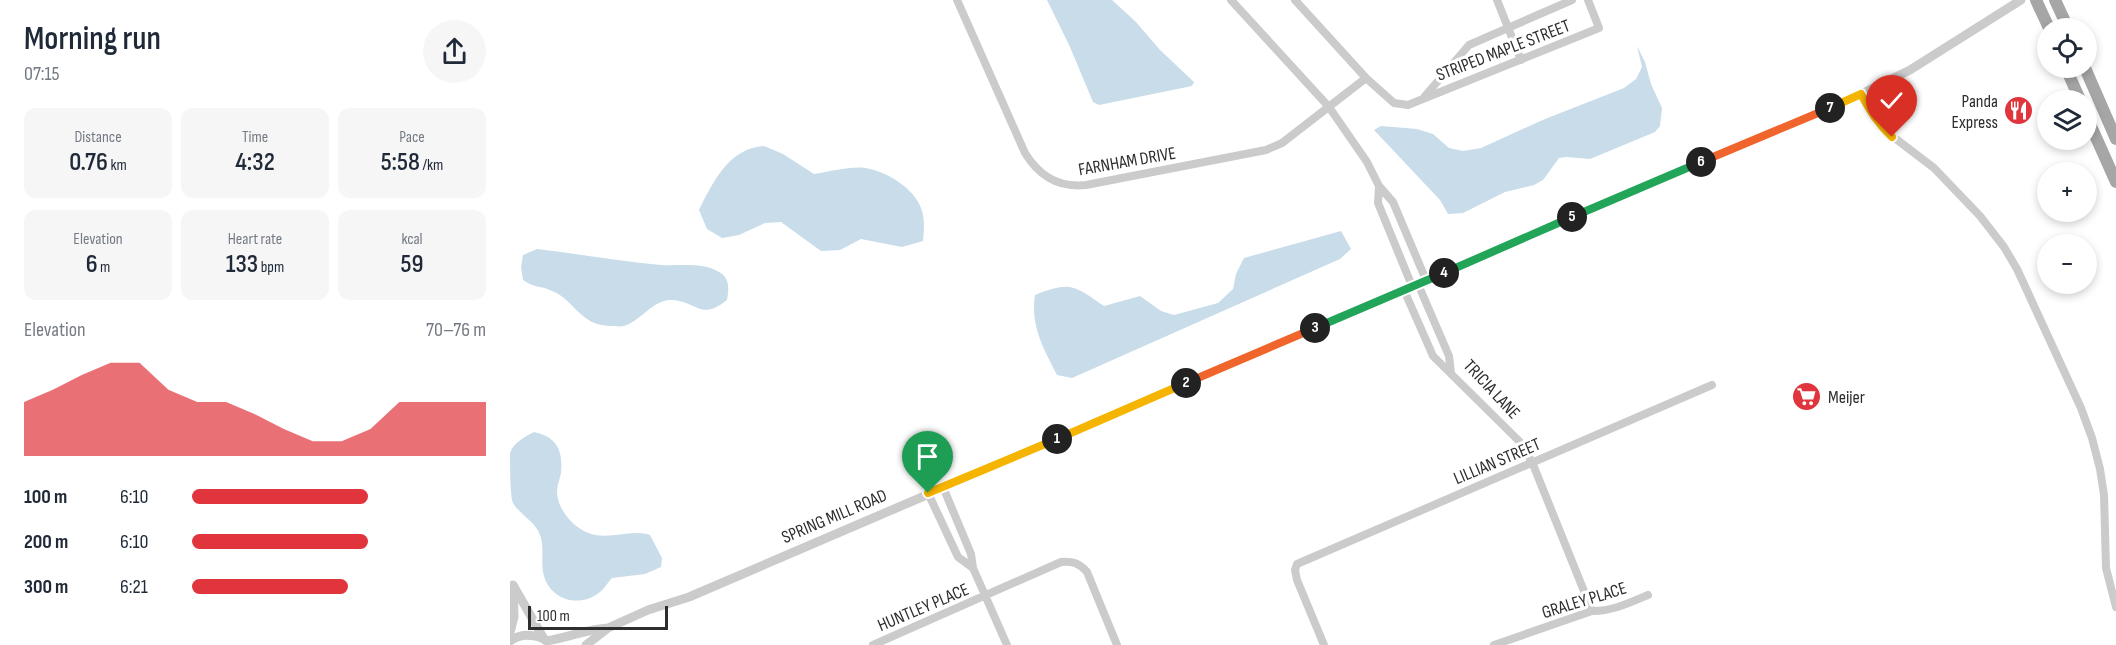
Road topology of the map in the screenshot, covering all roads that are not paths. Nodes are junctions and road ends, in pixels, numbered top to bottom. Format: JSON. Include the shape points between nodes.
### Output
{"nodes":[{"id":1,"x":957,"y":0,"type":"edge"},
{"id":2,"x":1232,"y":0,"type":"edge"},
{"id":3,"x":1295,"y":0,"type":"edge"},
{"id":4,"x":1497,"y":0,"type":"edge"},
{"id":5,"x":1572,"y":0,"type":"edge"},
{"id":6,"x":1588,"y":0,"type":"edge"},
{"id":7,"x":2020,"y":0,"type":"edge"},
{"id":8,"x":2036,"y":0,"type":"edge"},
{"id":9,"x":2055,"y":0,"type":"edge"},
{"id":10,"x":2044,"y":18,"type":"edge"},
{"id":11,"x":2063,"y":18,"type":"edge"},
{"id":12,"x":1508,"y":28,"type":"junction"},
{"id":13,"x":1521,"y":60,"type":"junction"},
{"id":14,"x":1366,"y":78,"type":"junction"},
{"id":15,"x":2089,"y":78,"type":"edge"},
{"id":16,"x":1861,"y":94,"type":"junction"},
{"id":17,"x":1424,"y":97,"type":"junction"},
{"id":18,"x":1329,"y":107,"type":"junction"},
{"id":19,"x":2116,"y":139,"type":"edge"},
{"id":20,"x":2097,"y":140,"type":"edge"},
{"id":21,"x":2116,"y":182,"type":"edge"},
{"id":22,"x":1378,"y":186,"type":"junction"},
{"id":23,"x":1415,"y":285,"type":"junction"},
{"id":24,"x":1451,"y":373,"type":"junction"},
{"id":25,"x":1712,"y":385,"type":"dead end"},
{"id":26,"x":1532,"y":462,"type":"junction"},
{"id":27,"x":943,"y":487,"type":"junction"},
{"id":28,"x":928,"y":493,"type":"junction"},
{"id":29,"x":973,"y":568,"type":"junction"},
{"id":30,"x":512,"y":581,"type":"edge"},
{"id":31,"x":1648,"y":595,"type":"dead end"},
{"id":32,"x":986,"y":597,"type":"junction"},
{"id":33,"x":2116,"y":604,"type":"edge"},
{"id":34,"x":1592,"y":611,"type":"junction"},
{"id":35,"x":608,"y":628,"type":"junction"},
{"id":36,"x":510,"y":632,"type":"edge"},
{"id":37,"x":510,"y":641,"type":"edge"},
{"id":38,"x":547,"y":642,"type":"edge"},
{"id":39,"x":586,"y":645,"type":"edge"},
{"id":40,"x":873,"y":645,"type":"edge"},
{"id":41,"x":1007,"y":645,"type":"edge"},
{"id":42,"x":1117,"y":645,"type":"edge"},
{"id":43,"x":1324,"y":645,"type":"edge"},
{"id":44,"x":1494,"y":645,"type":"edge"}],
"edges":[{"from":1,"to":18,"type":"street","name":"FARNHAM DRIVE","via":[[1025,153],[1040,171],[1062,184],[1086,185],[1266,150],[1282,143]]},
{"from":2,"to":18,"type":"street"},
{"from":3,"to":14,"type":"street","name":"STRIPED MAPLE STREET"},
{"from":4,"to":12,"type":"street"},
{"from":5,"to":12,"type":"street","name":"STRIPED MAPLE STREET"},
{"from":6,"to":13,"type":"street","name":"STRIPED MAPLE STREET","via":[[1599,28]]},
{"from":7,"to":16,"type":"street","name":"SPRING MILL ROAD","via":[[1910,70]]},
{"from":8,"to":10,"type":"main road"},
{"from":9,"to":11,"type":"main road"},
{"from":12,"to":13,"type":"street"},
{"from":12,"to":17,"type":"street","name":"STRIPED MAPLE STREET","via":[[1468,45]]},
{"from":13,"to":17,"type":"street","name":"STRIPED MAPLE STREET"},
{"from":14,"to":17,"type":"street","name":"STRIPED MAPLE STREET","via":[[1394,103],[1408,105]]},
{"from":14,"to":18,"type":"street","name":"FARNHAM DRIVE"},
{"from":15,"to":19,"type":"main road"},
{"from":16,"to":23,"type":"street","name":"SPRING MILL ROAD"},
{"from":16,"to":33,"type":"street","via":[[1879,126],[1934,168],[1980,216],[2017,269],[2091,438],[2103,486],[2106,568]]},
{"from":18,"to":22,"type":"street","via":[[1367,162]]},
{"from":20,"to":21,"type":"main road"},
{"from":22,"to":23,"type":"street","via":[[1378,203]]},
{"from":22,"to":23,"type":"street","via":[[1393,202]]},
{"from":23,"to":24,"type":"street","name":"TRICIA LANE","via":[[1449,356]]},
{"from":23,"to":24,"type":"street","via":[[1433,356]]},
{"from":23,"to":27,"type":"street","name":"SPRING MILL ROAD"},
{"from":24,"to":26,"type":"street","name":"TRICIA LANE","via":[[1521,443]]},
{"from":25,"to":26,"type":"street","name":"LILLIAN STREET"},
{"from":26,"to":34,"type":"street","name":"TRICIA LANE"},
{"from":26,"to":43,"type":"street","name":"LILLIAN STREET","via":[[1305,559],[1296,567],[1297,580]]},
{"from":27,"to":28,"type":"street","name":"SPRING MILL ROAD"},
{"from":27,"to":29,"type":"street"},
{"from":28,"to":29,"type":"street","via":[[958,557]]},
{"from":28,"to":35,"type":"street","name":"SPRING MILL ROAD"},
{"from":29,"to":32,"type":"street"},
{"from":30,"to":36,"type":"street","via":[[514,617]]},
{"from":30,"to":38,"type":"street"},
{"from":31,"to":34,"type":"street","name":"GRALEY PLACE","via":[[1616,609]]},
{"from":32,"to":40,"type":"street","name":"HUNTLEY PLACE"},
{"from":32,"to":41,"type":"street"},
{"from":32,"to":42,"type":"street","name":"HUNTLEY PLACE","via":[[1061,562],[1073,561],[1087,572]]},
{"from":34,"to":44,"type":"street","name":"GRALEY PLACE"},
{"from":35,"to":38,"type":"street","name":"SPRING MILL ROAD","via":[[593,628]]},
{"from":35,"to":39,"type":"street","name":"SPRING MILL ROAD"},
{"from":37,"to":38,"type":"street","name":"SPRING MILL ROAD","via":[[535,635]]}]}
